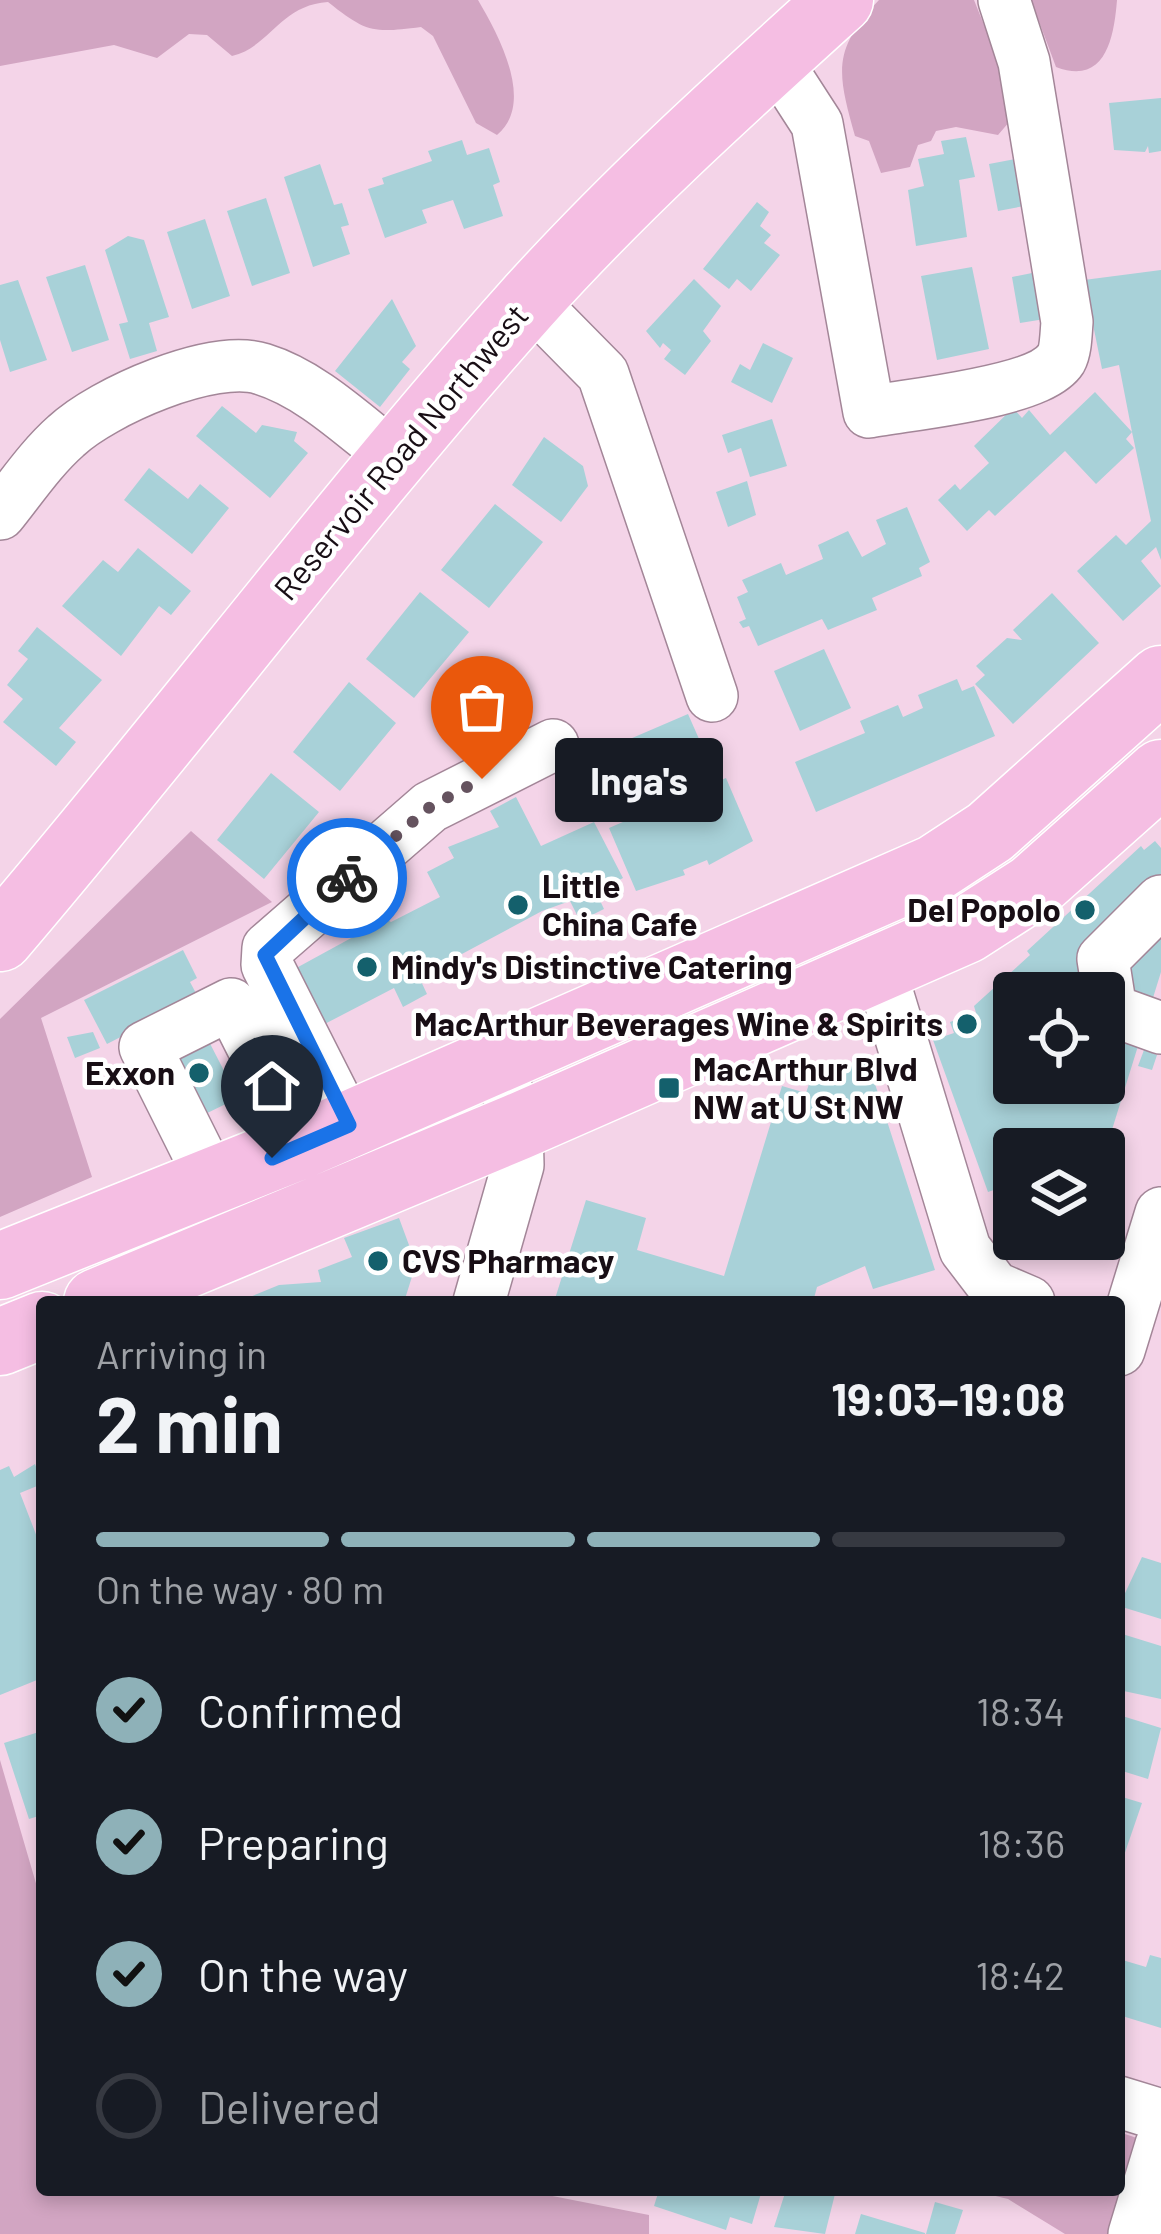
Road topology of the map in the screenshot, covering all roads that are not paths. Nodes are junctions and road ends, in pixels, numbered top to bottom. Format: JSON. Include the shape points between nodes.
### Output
{"nodes":[{"id":1,"x":840,"y":0,"type":"edge"},
{"id":2,"x":1004,"y":0,"type":"edge"},
{"id":3,"x":775,"y":58,"type":"junction"},
{"id":4,"x":530,"y":300,"type":"junction"},
{"id":5,"x":393,"y":456,"type":"junction"},
{"id":6,"x":0,"y":514,"type":"edge"},
{"id":7,"x":1161,"y":680,"type":"edge"},
{"id":8,"x":712,"y":696,"type":"dead end"},
{"id":9,"x":553,"y":746,"type":"dead end"},
{"id":10,"x":1161,"y":773,"type":"edge"},
{"id":11,"x":1161,"y":901,"type":"edge"},
{"id":12,"x":0,"y":938,"type":"edge"},
{"id":13,"x":880,"y":969,"type":"junction"},
{"id":14,"x":1161,"y":1028,"type":"edge"},
{"id":15,"x":499,"y":1061,"type":"junction"},
{"id":16,"x":517,"y":1127,"type":"junction"},
{"id":17,"x":325,"y":1135,"type":"junction"},
{"id":18,"x":213,"y":1183,"type":"junction"},
{"id":19,"x":1161,"y":1213,"type":"edge"},
{"id":20,"x":0,"y":1267,"type":"edge"},
{"id":21,"x":111,"y":1296,"type":"edge"},
{"id":22,"x":481,"y":1296,"type":"edge"},
{"id":23,"x":1015,"y":1296,"type":"edge"},
{"id":24,"x":1125,"y":1326,"type":"edge"},
{"id":25,"x":36,"y":1327,"type":"edge"},
{"id":26,"x":0,"y":1342,"type":"edge"},
{"id":27,"x":1125,"y":2104,"type":"edge"},
{"id":28,"x":1161,"y":2115,"type":"edge"},
{"id":29,"x":1161,"y":2145,"type":"edge"},
{"id":30,"x":1134,"y":2234,"type":"edge"}],
"edges":[{"from":1,"to":3,"type":"main road","name":"Reservoir Road Northwest"},
{"from":2,"to":3,"type":"street","via":[[1024,62],[1067,322],[1063,357],[1044,376],[869,412],[818,124]]},
{"from":3,"to":4,"type":"main road","name":"Reservoir Road Northwest"},
{"from":4,"to":5,"type":"main road","name":"Reservoir Road Northwest"},
{"from":4,"to":8,"type":"street","via":[[603,374]]},
{"from":5,"to":6,"type":"street","via":[[298,387],[251,366],[200,370],[93,413]]},
{"from":5,"to":12,"type":"main road","name":"Reservoir Road Northwest"},
{"from":7,"to":15,"type":"main road","via":[[949,860]]},
{"from":9,"to":17,"type":"street","via":[[430,807],[268,948]]},
{"from":10,"to":13,"type":"main road","via":[[1001,910]]},
{"from":11,"to":14,"type":"street","via":[[1103,959],[1111,1010]]},
{"from":13,"to":16,"type":"main road"},
{"from":13,"to":23,"type":"street","via":[[965,1250],[994,1287]]},
{"from":15,"to":16,"type":"street"},
{"from":15,"to":17,"type":"main road"},
{"from":16,"to":21,"type":"main road"},
{"from":16,"to":22,"type":"street","via":[[516,1178]]},
{"from":17,"to":18,"type":"main road"},
{"from":17,"to":18,"type":"street","via":[[231,1004],[145,1047]]},
{"from":18,"to":20,"type":"main road"},
{"from":19,"to":24,"type":"street"},
{"from":25,"to":26,"type":"main road"},
{"from":27,"to":28,"type":"street"},
{"from":29,"to":30,"type":"street"}]}
